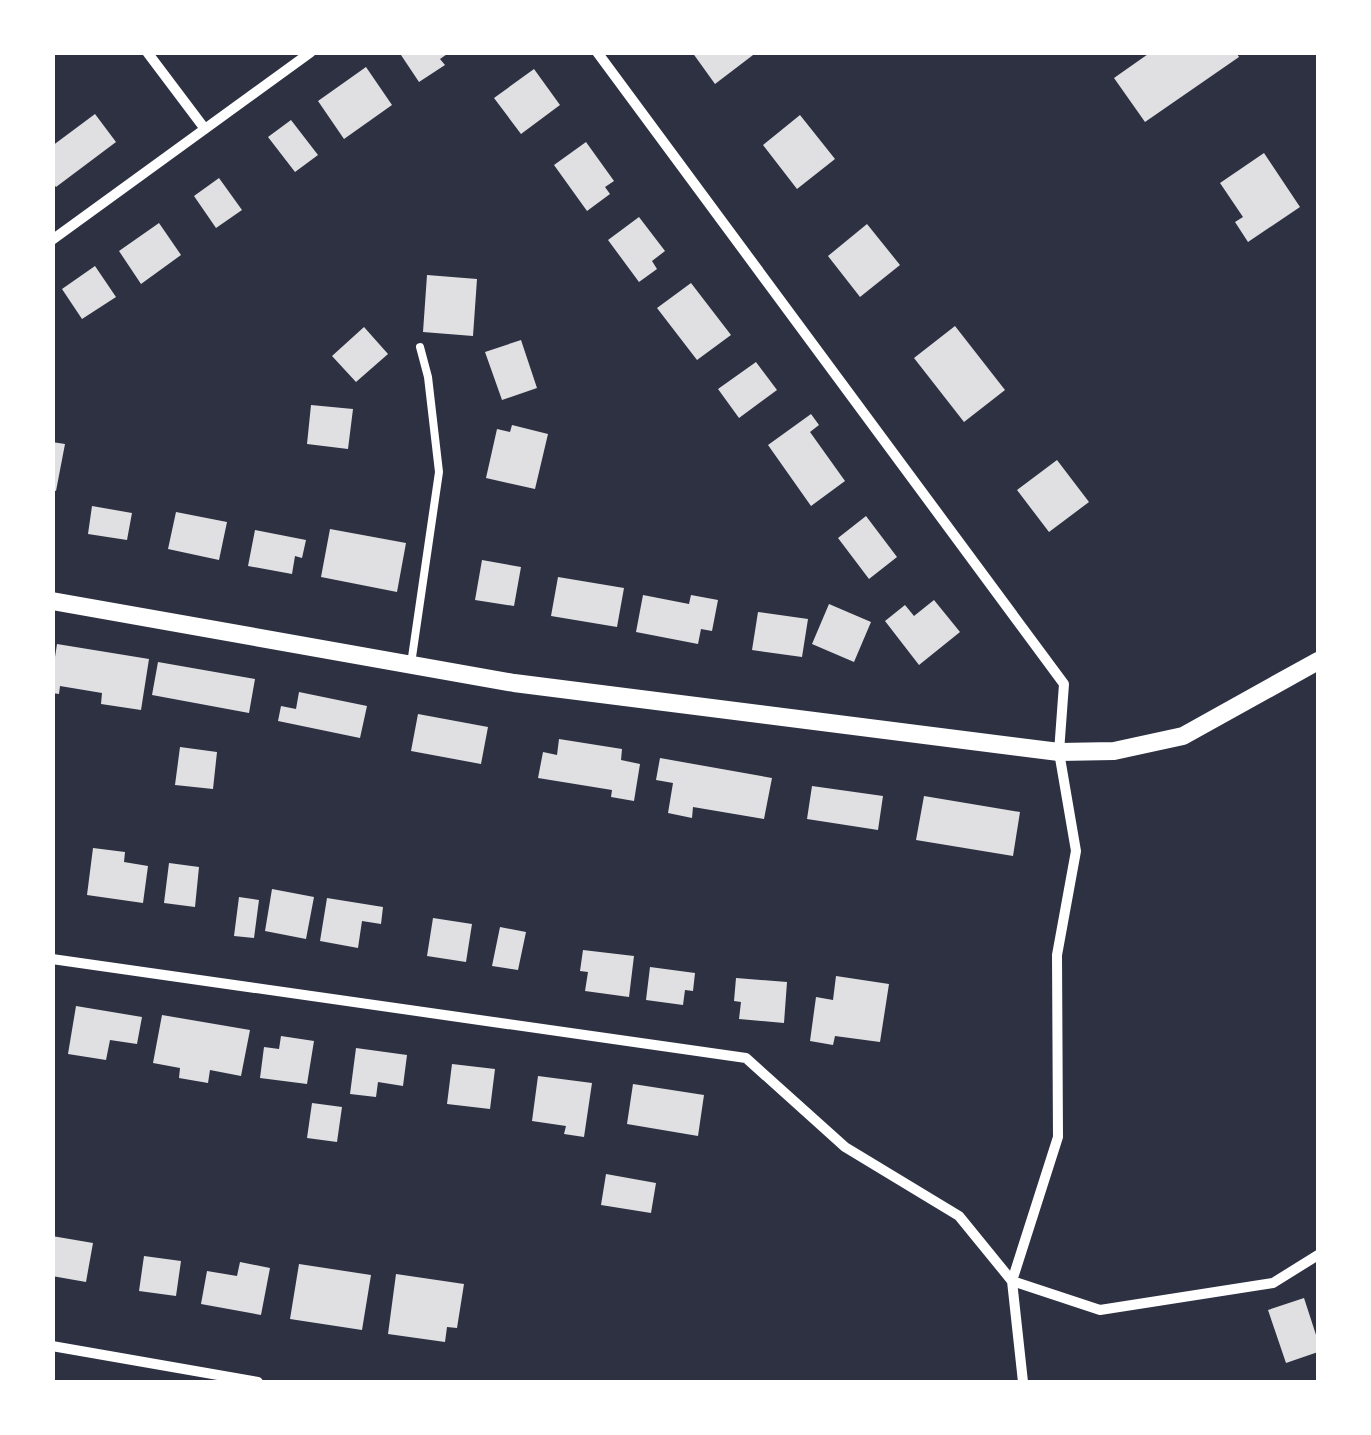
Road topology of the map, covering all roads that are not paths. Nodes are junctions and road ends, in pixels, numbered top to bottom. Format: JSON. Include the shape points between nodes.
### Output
{"nodes":[{"id":1,"x":147,"y":52,"type":"edge"},
{"id":2,"x":311,"y":52,"type":"edge"},
{"id":3,"x":597,"y":52,"type":"edge"},
{"id":4,"x":205,"y":129,"type":"junction"},
{"id":5,"x":52,"y":240,"type":"edge"},
{"id":6,"x":420,"y":347,"type":"dead end"},
{"id":7,"x":52,"y":600,"type":"edge"},
{"id":8,"x":1318,"y":661,"type":"edge"},
{"id":9,"x":411,"y":664,"type":"junction"},
{"id":10,"x":1059,"y":752,"type":"junction"},
{"id":11,"x":52,"y":959,"type":"edge"},
{"id":12,"x":1318,"y":1257,"type":"edge"},
{"id":13,"x":1012,"y":1281,"type":"junction"},
{"id":14,"x":52,"y":1346,"type":"edge"},
{"id":15,"x":258,"y":1382,"type":"edge"},
{"id":16,"x":1023,"y":1382,"type":"edge"}],
"edges":[{"from":1,"to":4,"type":"street"},
{"from":2,"to":4,"type":"street"},
{"from":3,"to":10,"type":"street","via":[[1064,684]]},
{"from":4,"to":5,"type":"street"},
{"from":6,"to":9,"type":"lane","via":[[439,472]]},
{"from":7,"to":9,"type":"street"},
{"from":8,"to":10,"type":"street","via":[[1183,736],[1114,750]]},
{"from":9,"to":10,"type":"street"},
{"from":10,"to":13,"type":"street","via":[[1076,851],[1058,955],[1058,1136]]},
{"from":11,"to":13,"type":"street","via":[[746,1058],[845,1147],[959,1216]]},
{"from":12,"to":13,"type":"street","via":[[1273,1283],[1100,1310]]},
{"from":13,"to":16,"type":"street"},
{"from":14,"to":15,"type":"street"}]}
